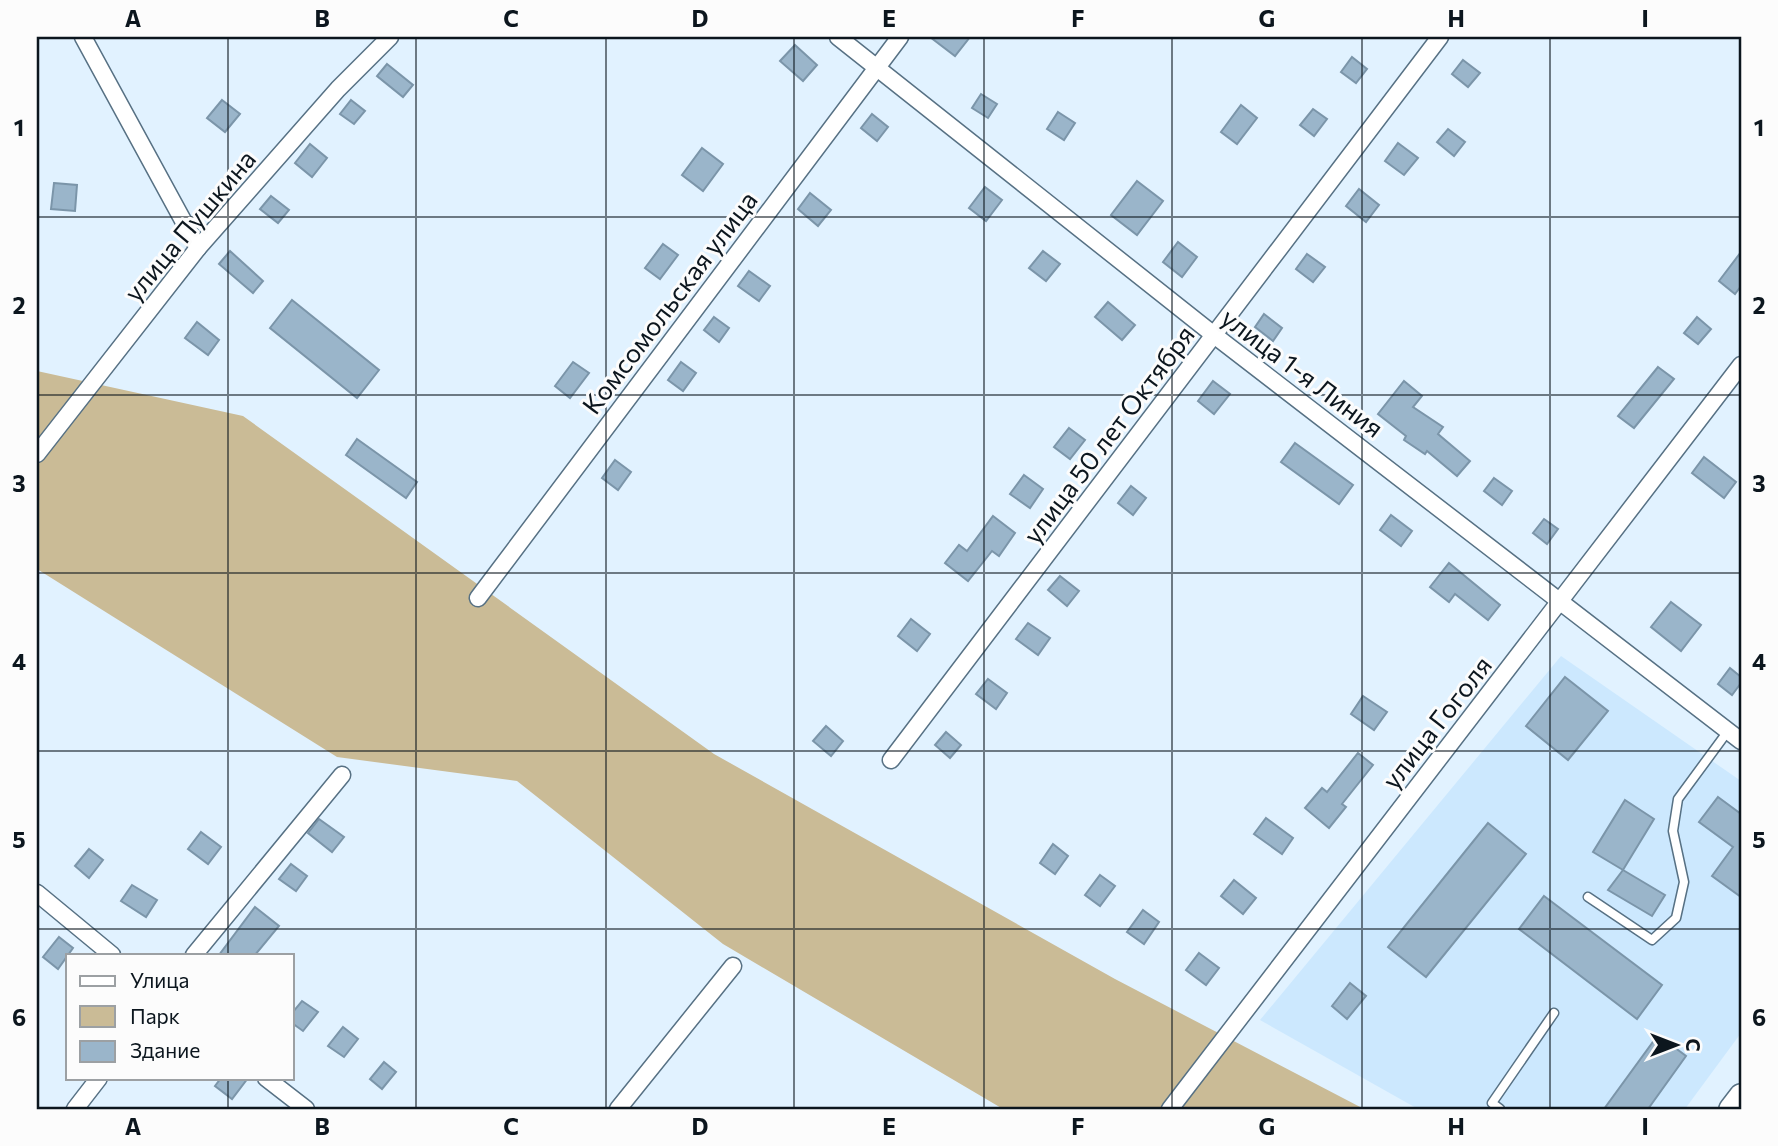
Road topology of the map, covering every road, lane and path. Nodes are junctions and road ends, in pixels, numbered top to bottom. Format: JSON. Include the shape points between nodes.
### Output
{"nodes":[{"id":1,"x":83,"y":37,"type":"edge"},
{"id":2,"x":390,"y":37,"type":"edge"},
{"id":3,"x":838,"y":37,"type":"edge"},
{"id":4,"x":900,"y":37,"type":"edge"},
{"id":5,"x":1440,"y":37,"type":"edge"},
{"id":6,"x":877,"y":67,"type":"junction"},
{"id":7,"x":198,"y":248,"type":"junction"},
{"id":8,"x":1214,"y":335,"type":"junction"},
{"id":9,"x":1741,"y":365,"type":"edge"},
{"id":10,"x":37,"y":454,"type":"edge"},
{"id":11,"x":478,"y":598,"type":"dead end"},
{"id":12,"x":1561,"y":600,"type":"junction"},
{"id":13,"x":1735,"y":736,"type":"edge"},
{"id":14,"x":891,"y":760,"type":"dead end"},
{"id":15,"x":342,"y":775,"type":"dead end"},
{"id":16,"x":37,"y":893,"type":"edge"},
{"id":17,"x":1588,"y":897,"type":"dead end"},
{"id":18,"x":111,"y":954,"type":"edge"},
{"id":19,"x":195,"y":954,"type":"edge"},
{"id":20,"x":733,"y":966,"type":"dead end"},
{"id":21,"x":1554,"y":1013,"type":"dead end"},
{"id":22,"x":97,"y":1080,"type":"edge"},
{"id":23,"x":269,"y":1080,"type":"edge"},
{"id":24,"x":1741,"y":1096,"type":"edge"},
{"id":25,"x":75,"y":1109,"type":"edge"},
{"id":26,"x":306,"y":1109,"type":"edge"},
{"id":27,"x":618,"y":1109,"type":"edge"},
{"id":28,"x":1170,"y":1109,"type":"edge"},
{"id":29,"x":1500,"y":1109,"type":"edge"},
{"id":30,"x":1731,"y":1109,"type":"edge"}],
"edges":[{"from":1,"to":7,"type":"street"},
{"from":2,"to":7,"type":"street","name":"улица Пушкина"},
{"from":3,"to":6,"type":"street","name":"улица 1-я Линия"},
{"from":4,"to":6,"type":"street","name":"Комсомольская улица"},
{"from":5,"to":8,"type":"street","name":"улица 50 лет Октября"},
{"from":6,"to":8,"type":"street","name":"улица 1-я Линия"},
{"from":6,"to":11,"type":"street","name":"Комсомольская улица"},
{"from":7,"to":10,"type":"street","name":"улица Пушкина"},
{"from":8,"to":12,"type":"street","name":"улица 1-я Линия"},
{"from":8,"to":14,"type":"street","name":"улица 50 лет Октября"},
{"from":9,"to":12,"type":"street","name":"улица Гоголя"},
{"from":12,"to":13,"type":"street","name":"улица 1-я Линия"},
{"from":12,"to":28,"type":"street","name":"улица Гоголя"},
{"from":13,"to":17,"type":"lane","via":[[1678,799],[1673,831],[1684,882],[1676,918],[1653,940]]},
{"from":15,"to":19,"type":"street"},
{"from":16,"to":18,"type":"street"},
{"from":20,"to":27,"type":"street"},
{"from":21,"to":29,"type":"lane","via":[[1492,1103]]},
{"from":22,"to":25,"type":"street"},
{"from":23,"to":26,"type":"street"},
{"from":24,"to":30,"type":"main road"}]}
